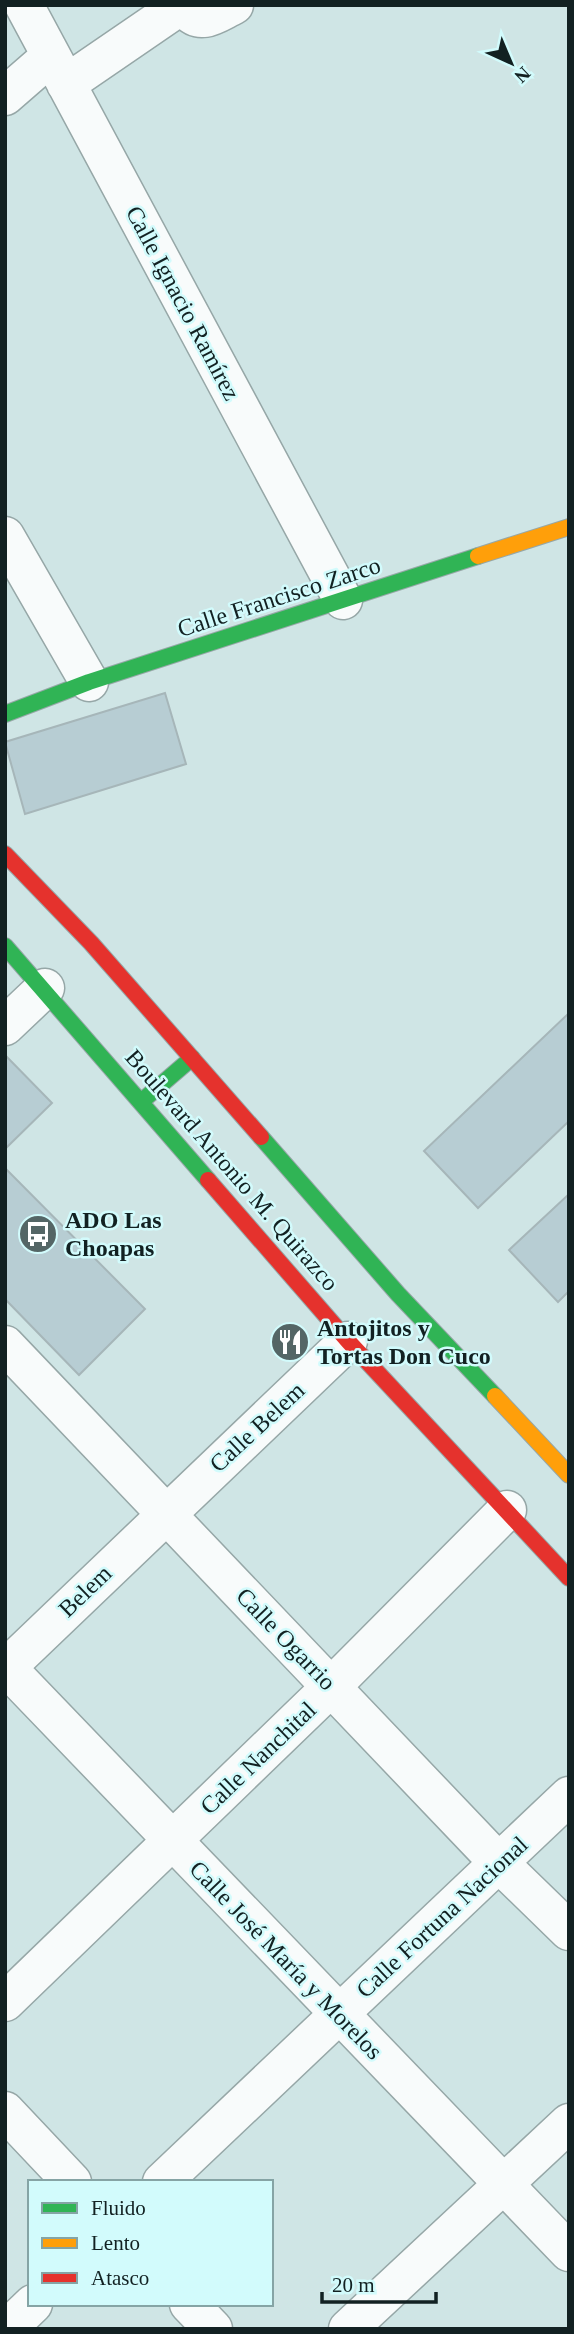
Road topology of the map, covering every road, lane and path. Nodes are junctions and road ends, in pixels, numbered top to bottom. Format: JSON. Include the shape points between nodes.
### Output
{"nodes":[{"id":1,"x":24,"y":5,"type":"edge"},
{"id":2,"x":234,"y":5,"type":"edge"},
{"id":3,"x":59,"y":70,"type":"junction"},
{"id":4,"x":5,"y":96,"type":"edge"},
{"id":5,"x":569,"y":527,"type":"edge"},
{"id":6,"x":5,"y":536,"type":"edge"},
{"id":7,"x":343,"y":600,"type":"junction"},
{"id":8,"x":89,"y":682,"type":"junction"},
{"id":9,"x":5,"y":714,"type":"edge"},
{"id":10,"x":5,"y":854,"type":"edge"},
{"id":11,"x":5,"y":946,"type":"edge"},
{"id":12,"x":45,"y":988,"type":"junction"},
{"id":13,"x":5,"y":1026,"type":"edge"},
{"id":14,"x":191,"y":1058,"type":"junction"},
{"id":15,"x":142,"y":1101,"type":"junction"},
{"id":16,"x":348,"y":1340,"type":"junction"},
{"id":17,"x":5,"y":1345,"type":"edge"},
{"id":18,"x":569,"y":1475,"type":"edge"},
{"id":19,"x":507,"y":1510,"type":"junction"},
{"id":20,"x":166,"y":1514,"type":"junction"},
{"id":21,"x":569,"y":1578,"type":"edge"},
{"id":22,"x":6,"y":1668,"type":"edge"},
{"id":23,"x":331,"y":1687,"type":"junction"},
{"id":24,"x":569,"y":1796,"type":"edge"},
{"id":25,"x":171,"y":1842,"type":"junction"},
{"id":26,"x":499,"y":1863,"type":"junction"},
{"id":27,"x":569,"y":1931,"type":"edge"},
{"id":28,"x":5,"y":2002,"type":"edge"},
{"id":29,"x":339,"y":2014,"type":"junction"},
{"id":30,"x":5,"y":2111,"type":"edge"},
{"id":31,"x":569,"y":2123,"type":"edge"},
{"id":32,"x":70,"y":2180,"type":"edge"},
{"id":33,"x":164,"y":2180,"type":"edge"},
{"id":34,"x":503,"y":2184,"type":"junction"},
{"id":35,"x":569,"y":2252,"type":"edge"},
{"id":36,"x":31,"y":2306,"type":"edge"},
{"id":37,"x":191,"y":2306,"type":"edge"},
{"id":38,"x":7,"y":2329,"type":"edge"},
{"id":39,"x":213,"y":2329,"type":"edge"},
{"id":40,"x":348,"y":2329,"type":"edge"}],
"edges":[{"from":1,"to":3,"type":"street","name":"Calle Ignacio Ramírez"},
{"from":2,"to":3,"type":"street","via":[[203,20],[187,10],[174,10]]},
{"from":3,"to":4,"type":"street"},
{"from":3,"to":7,"type":"street","name":"Calle Ignacio Ramírez"},
{"from":5,"to":7,"type":"main road","name":"Calle Francisco Zarco"},
{"from":6,"to":8,"type":"street"},
{"from":7,"to":8,"type":"main road","name":"Calle Francisco Zarco"},
{"from":8,"to":9,"type":"main road","name":"Calle Francisco Zarco"},
{"from":10,"to":14,"type":"main road","name":"Boulevard Antonio M. Quirazco","via":[[91,943]]},
{"from":11,"to":12,"type":"main road","name":"Boulevard Antonio M. Quirazco"},
{"from":12,"to":13,"type":"street"},
{"from":12,"to":15,"type":"main road","name":"Boulevard Antonio M. Quirazco"},
{"from":14,"to":15,"type":"main road"},
{"from":14,"to":18,"type":"main road","name":"Boulevard Antonio M. Quirazco","via":[[398,1294]]},
{"from":15,"to":16,"type":"main road","name":"Boulevard Antonio M. Quirazco"},
{"from":16,"to":19,"type":"main road","name":"Boulevard Antonio M. Quirazco"},
{"from":16,"to":20,"type":"street","name":"Calle Belem"},
{"from":17,"to":20,"type":"street","name":"Calle Ogarrio"},
{"from":19,"to":21,"type":"main road","name":"Boulevard Antonio M. Quirazco"},
{"from":19,"to":23,"type":"street","name":"Calle Nanchital"},
{"from":20,"to":22,"type":"street","name":"Belem"},
{"from":20,"to":23,"type":"street","name":"Calle Ogarrio"},
{"from":22,"to":25,"type":"street","name":"Calle José María y Morelos"},
{"from":23,"to":25,"type":"street","name":"Calle Nanchital"},
{"from":23,"to":26,"type":"street","name":"Calle Ogarrio"},
{"from":24,"to":26,"type":"street","name":"Calle Fortuna Nacional"},
{"from":25,"to":28,"type":"street","name":"Calle Nanchital"},
{"from":25,"to":29,"type":"street","name":"Calle José María y Morelos"},
{"from":26,"to":27,"type":"street","name":"Calle Ogarrio"},
{"from":26,"to":29,"type":"street","name":"Calle Fortuna Nacional"},
{"from":29,"to":33,"type":"street","name":"Calle Fortuna Nacional"},
{"from":29,"to":34,"type":"street","name":"Calle José María y Morelos"},
{"from":30,"to":32,"type":"street"},
{"from":31,"to":34,"type":"street"},
{"from":34,"to":35,"type":"street","name":"Calle José María y Morelos"},
{"from":34,"to":40,"type":"street"},
{"from":36,"to":38,"type":"street"},
{"from":37,"to":39,"type":"street"}]}
